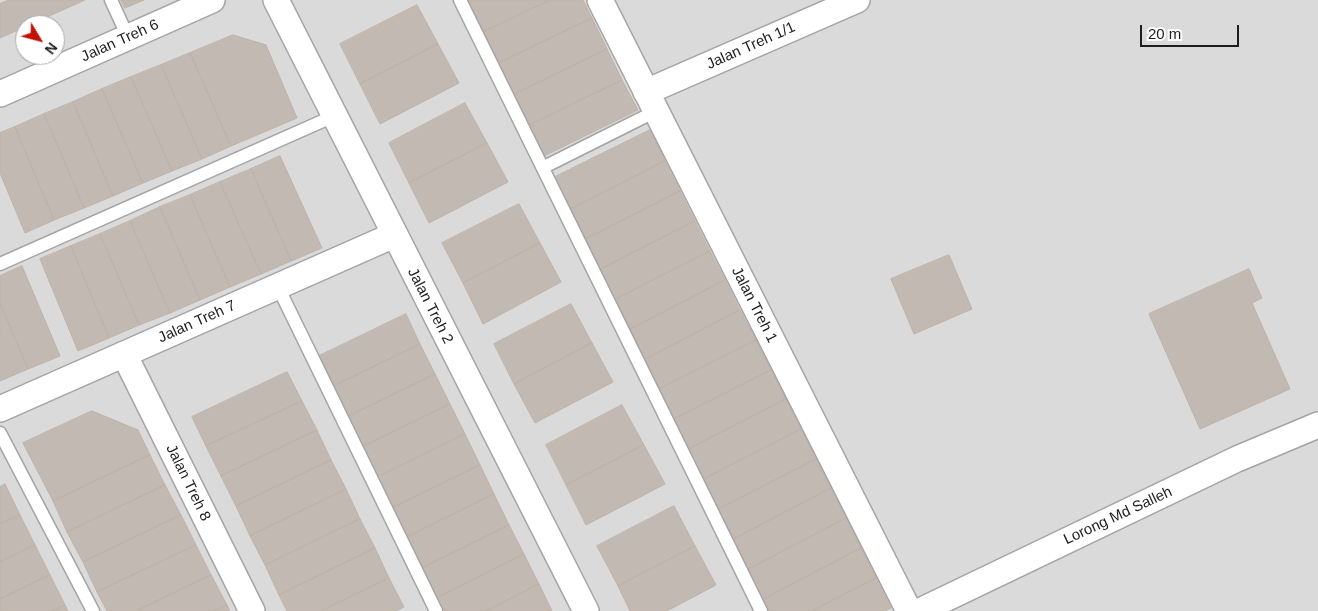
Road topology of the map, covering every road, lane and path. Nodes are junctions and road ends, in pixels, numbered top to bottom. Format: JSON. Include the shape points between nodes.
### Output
{"nodes":[{"id":1,"x":111,"y":0,"type":"edge"},
{"id":2,"x":212,"y":0,"type":"edge"},
{"id":3,"x":276,"y":0,"type":"edge"},
{"id":4,"x":460,"y":0,"type":"edge"},
{"id":5,"x":600,"y":0,"type":"edge"},
{"id":6,"x":857,"y":0,"type":"edge"},
{"id":7,"x":128,"y":37,"type":"junction"},
{"id":8,"x":0,"y":94,"type":"edge"},
{"id":9,"x":651,"y":101,"type":"junction"},
{"id":10,"x":334,"y":116,"type":"junction"},
{"id":11,"x":544,"y":167,"type":"junction"},
{"id":12,"x":394,"y":235,"type":"junction"},
{"id":13,"x":0,"y":264,"type":"edge"},
{"id":14,"x":278,"y":287,"type":"junction"},
{"id":15,"x":124,"y":354,"type":"junction"},
{"id":16,"x":0,"y":410,"type":"edge"},
{"id":17,"x":1318,"y":425,"type":"edge"},
{"id":18,"x":0,"y":433,"type":"edge"},
{"id":19,"x":93,"y":611,"type":"edge"},
{"id":20,"x":252,"y":611,"type":"edge"},
{"id":21,"x":436,"y":611,"type":"edge"},
{"id":22,"x":586,"y":611,"type":"edge"},
{"id":23,"x":761,"y":611,"type":"edge"},
{"id":24,"x":909,"y":611,"type":"edge"},
{"id":25,"x":920,"y":611,"type":"edge"}],
"edges":[{"from":1,"to":7,"type":"lane"},
{"from":2,"to":7,"type":"street","name":"Jalan Treh 6"},
{"from":3,"to":10,"type":"street","name":"Jalan Treh 2"},
{"from":4,"to":11,"type":"lane"},
{"from":5,"to":9,"type":"street","name":"Jalan Treh 1"},
{"from":6,"to":9,"type":"street","name":"Jalan Treh 1/1"},
{"from":7,"to":8,"type":"street","name":"Jalan Treh 6"},
{"from":9,"to":11,"type":"lane"},
{"from":9,"to":24,"type":"street","name":"Jalan Treh 1"},
{"from":10,"to":12,"type":"street","name":"Jalan Treh 2"},
{"from":10,"to":13,"type":"lane"},
{"from":11,"to":23,"type":"lane"},
{"from":12,"to":14,"type":"street","name":"Jalan Treh 7"},
{"from":12,"to":22,"type":"street","name":"Jalan Treh 2"},
{"from":14,"to":15,"type":"street","name":"Jalan Treh 7"},
{"from":14,"to":21,"type":"lane"},
{"from":15,"to":16,"type":"street","name":"Jalan Treh 7"},
{"from":15,"to":20,"type":"street","name":"Jalan Treh 8"},
{"from":17,"to":25,"type":"street","name":"Lorong Md Salleh","via":[[1237,459]]},
{"from":18,"to":19,"type":"lane"}]}
